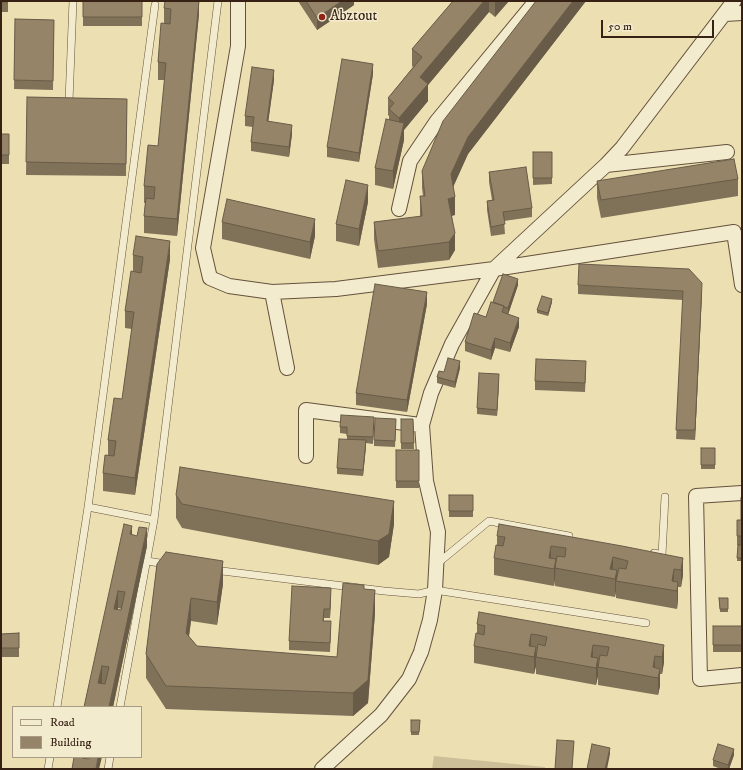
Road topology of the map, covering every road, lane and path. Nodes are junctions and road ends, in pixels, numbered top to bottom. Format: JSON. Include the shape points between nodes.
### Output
{"nodes":[{"id":1,"x":72,"y":1,"type":"edge"},
{"id":2,"x":218,"y":1,"type":"edge"},
{"id":3,"x":238,"y":1,"type":"edge"},
{"id":4,"x":536,"y":1,"type":"edge"},
{"id":5,"x":734,"y":1,"type":"edge"},
{"id":6,"x":155,"y":5,"type":"dead end"},
{"id":7,"x":742,"y":13,"type":"edge"},
{"id":8,"x":725,"y":14,"type":"junction"},
{"id":9,"x":70,"y":102,"type":"edge"},
{"id":10,"x":726,"y":152,"type":"dead end"},
{"id":11,"x":606,"y":165,"type":"junction"},
{"id":12,"x":399,"y":209,"type":"dead end"},
{"id":13,"x":738,"y":232,"type":"edge"},
{"id":14,"x":494,"y":269,"type":"junction"},
{"id":15,"x":742,"y":285,"type":"edge"},
{"id":16,"x":272,"y":292,"type":"junction"},
{"id":17,"x":287,"y":368,"type":"dead end"},
{"id":18,"x":422,"y":425,"type":"junction"},
{"id":19,"x":306,"y":456,"type":"dead end"},
{"id":20,"x":742,"y":493,"type":"edge"},
{"id":21,"x":665,"y":497,"type":"dead end"},
{"id":22,"x":88,"y":507,"type":"junction"},
{"id":23,"x":154,"y":520,"type":"junction"},
{"id":24,"x":579,"y":538,"type":"edge"},
{"id":25,"x":647,"y":552,"type":"edge"},
{"id":26,"x":147,"y":560,"type":"junction"},
{"id":27,"x":438,"y":563,"type":"junction"},
{"id":28,"x":175,"y":565,"type":"edge"},
{"id":29,"x":206,"y":569,"type":"edge"},
{"id":30,"x":435,"y":590,"type":"junction"},
{"id":31,"x":646,"y":623,"type":"dead end"},
{"id":32,"x":742,"y":675,"type":"edge"},
{"id":33,"x":57,"y":706,"type":"edge"},
{"id":34,"x":120,"y":706,"type":"edge"},
{"id":35,"x":50,"y":758,"type":"edge"},
{"id":36,"x":110,"y":758,"type":"edge"},
{"id":37,"x":48,"y":769,"type":"edge"},
{"id":38,"x":108,"y":769,"type":"edge"},
{"id":39,"x":322,"y":769,"type":"edge"}],
"edges":[{"from":1,"to":9,"type":"lane"},
{"from":2,"to":23,"type":"lane"},
{"from":3,"to":16,"type":"street","via":[[238,46],[203,248],[210,278],[229,286]]},
{"from":4,"to":12,"type":"street","via":[[437,121],[410,161]]},
{"from":5,"to":8,"type":"street"},
{"from":6,"to":22,"type":"lane"},
{"from":7,"to":8,"type":"street"},
{"from":8,"to":11,"type":"street","via":[[622,148]]},
{"from":10,"to":11,"type":"street"},
{"from":11,"to":14,"type":"street"},
{"from":13,"to":14,"type":"street"},
{"from":13,"to":15,"type":"street"},
{"from":14,"to":16,"type":"street","via":[[336,289]]},
{"from":14,"to":18,"type":"street","via":[[452,344],[431,393]]},
{"from":16,"to":17,"type":"street"},
{"from":18,"to":19,"type":"street","via":[[306,410]]},
{"from":18,"to":27,"type":"street","via":[[426,481],[438,532]]},
{"from":20,"to":32,"type":"street","via":[[696,496],[700,679]]},
{"from":21,"to":25,"type":"lane","via":[[662,555]]},
{"from":22,"to":23,"type":"lane"},
{"from":22,"to":33,"type":"lane"},
{"from":23,"to":26,"type":"lane"},
{"from":24,"to":27,"type":"lane","via":[[488,521]]},
{"from":26,"to":28,"type":"lane"},
{"from":26,"to":34,"type":"lane"},
{"from":27,"to":30,"type":"street"},
{"from":29,"to":30,"type":"lane","via":[[384,591],[419,594]]},
{"from":30,"to":31,"type":"lane"},
{"from":30,"to":39,"type":"street","via":[[421,652],[409,680],[381,715]]},
{"from":35,"to":37,"type":"lane"},
{"from":36,"to":38,"type":"lane"}]}
